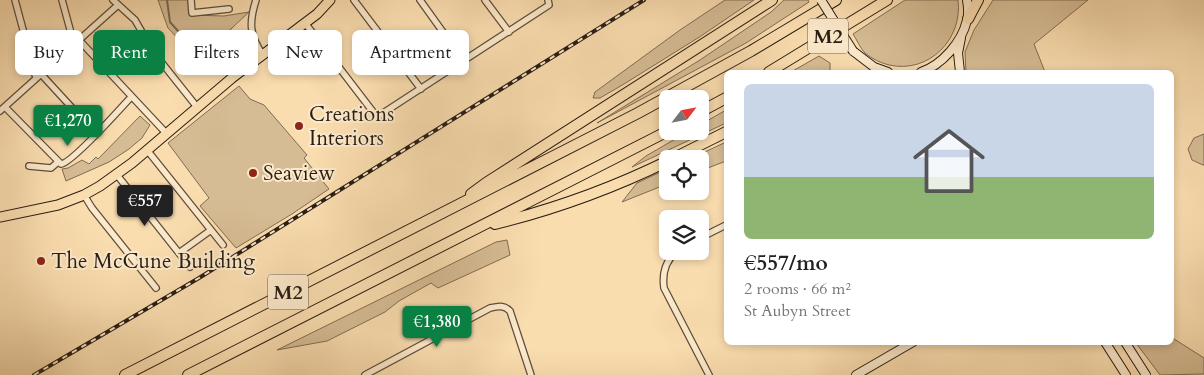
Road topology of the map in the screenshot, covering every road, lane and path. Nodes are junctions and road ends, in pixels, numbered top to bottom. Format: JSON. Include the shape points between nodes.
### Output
{"nodes":[{"id":1,"x":15,"y":0,"type":"edge"},
{"id":2,"x":62,"y":0,"type":"edge"},
{"id":3,"x":113,"y":0,"type":"edge"},
{"id":4,"x":191,"y":0,"type":"edge"},
{"id":5,"x":256,"y":0,"type":"edge"},
{"id":6,"x":330,"y":0,"type":"edge"},
{"id":7,"x":354,"y":0,"type":"edge"},
{"id":8,"x":420,"y":0,"type":"edge"},
{"id":9,"x":486,"y":0,"type":"edge"},
{"id":10,"x":548,"y":0,"type":"edge"},
{"id":11,"x":772,"y":0,"type":"edge"},
{"id":12,"x":821,"y":0,"type":"edge"},
{"id":13,"x":836,"y":0,"type":"edge"},
{"id":14,"x":887,"y":0,"type":"edge"},
{"id":15,"x":967,"y":0,"type":"edge"},
{"id":16,"x":978,"y":0,"type":"edge"},
{"id":17,"x":118,"y":5,"type":"junction"},
{"id":18,"x":229,"y":9,"type":"dead end"},
{"id":19,"x":968,"y":19,"type":"junction"},
{"id":20,"x":305,"y":23,"type":"junction"},
{"id":21,"x":72,"y":30,"type":"edge"},
{"id":22,"x":442,"y":30,"type":"edge"},
{"id":23,"x":508,"y":32,"type":"junction"},
{"id":24,"x":83,"y":36,"type":"edge"},
{"id":25,"x":962,"y":36,"type":"junction"},
{"id":26,"x":83,"y":49,"type":"edge"},
{"id":27,"x":263,"y":55,"type":"junction"},
{"id":28,"x":469,"y":56,"type":"edge"},
{"id":29,"x":773,"y":70,"type":"edge"},
{"id":30,"x":882,"y":70,"type":"edge"},
{"id":31,"x":927,"y":70,"type":"edge"},
{"id":32,"x":960,"y":70,"type":"edge"},
{"id":33,"x":441,"y":75,"type":"edge"},
{"id":34,"x":38,"y":76,"type":"junction"},
{"id":35,"x":421,"y":89,"type":"junction"},
{"id":36,"x":131,"y":98,"type":"junction"},
{"id":37,"x":724,"y":99,"type":"edge"},
{"id":38,"x":197,"y":107,"type":"junction"},
{"id":39,"x":709,"y":107,"type":"edge"},
{"id":40,"x":2,"y":109,"type":"edge"},
{"id":41,"x":166,"y":133,"type":"junction"},
{"id":42,"x":724,"y":133,"type":"edge"},
{"id":43,"x":96,"y":134,"type":"junction"},
{"id":44,"x":659,"y":136,"type":"edge"},
{"id":45,"x":147,"y":150,"type":"junction"},
{"id":46,"x":690,"y":150,"type":"edge"},
{"id":47,"x":58,"y":162,"type":"junction"},
{"id":48,"x":659,"y":165,"type":"edge"},
{"id":49,"x":29,"y":166,"type":"dead end"},
{"id":50,"x":117,"y":175,"type":"junction"},
{"id":51,"x":84,"y":195,"type":"junction"},
{"id":52,"x":451,"y":210,"type":"junction"},
{"id":53,"x":0,"y":215,"type":"edge"},
{"id":54,"x":724,"y":226,"type":"edge"},
{"id":55,"x":477,"y":228,"type":"junction"},
{"id":56,"x":211,"y":230,"type":"junction"},
{"id":57,"x":709,"y":234,"type":"edge"},
{"id":58,"x":223,"y":245,"type":"dead end"},
{"id":59,"x":179,"y":253,"type":"junction"},
{"id":60,"x":668,"y":260,"type":"edge"},
{"id":61,"x":190,"y":267,"type":"dead end"},
{"id":62,"x":156,"y":288,"type":"dead end"},
{"id":63,"x":908,"y":345,"type":"edge"},
{"id":64,"x":1107,"y":345,"type":"edge"},
{"id":65,"x":1127,"y":345,"type":"edge"},
{"id":66,"x":125,"y":375,"type":"edge"},
{"id":67,"x":188,"y":375,"type":"edge"},
{"id":68,"x":365,"y":375,"type":"edge"},
{"id":69,"x":531,"y":375,"type":"edge"},
{"id":70,"x":709,"y":375,"type":"edge"},
{"id":71,"x":856,"y":375,"type":"edge"},
{"id":72,"x":1126,"y":375,"type":"edge"},
{"id":73,"x":1146,"y":375,"type":"edge"}],
"edges":[{"from":1,"to":34,"type":"street"},
{"from":2,"to":21,"type":"street"},
{"from":3,"to":17,"type":"street"},
{"from":4,"to":18,"type":"street","via":[[192,13]]},
{"from":5,"to":27,"type":"street","via":[[251,28]]},
{"from":6,"to":20,"type":"main road"},
{"from":7,"to":35,"type":"street"},
{"from":8,"to":22,"type":"street"},
{"from":9,"to":23,"type":"street"},
{"from":10,"to":23,"type":"street","via":[[549,5]]},
{"from":11,"to":52,"type":"highway","via":[[486,183]]},
{"from":12,"to":30,"type":"street","bridge":true,"via":[[853,51]]},
{"from":13,"to":52,"type":"highway","number":"M2","via":[[638,113]]},
{"from":14,"to":29,"type":"highway","number":"M2"},
{"from":15,"to":19,"type":"street"},
{"from":16,"to":19,"type":"highway"},
{"from":17,"to":24,"type":"street"},
{"from":17,"to":38,"type":"street","via":[[135,20],[154,53]]},
{"from":19,"to":25,"type":"street"},
{"from":20,"to":27,"type":"main road"},
{"from":20,"to":35,"type":"street","via":[[377,117]]},
{"from":23,"to":28,"type":"street"},
{"from":25,"to":31,"type":"street"},
{"from":25,"to":32,"type":"street","via":[[958,53]]},
{"from":26,"to":36,"type":"street"},
{"from":27,"to":38,"type":"main road"},
{"from":33,"to":35,"type":"street"},
{"from":34,"to":40,"type":"street"},
{"from":34,"to":43,"type":"street"},
{"from":36,"to":41,"type":"street"},
{"from":36,"to":43,"type":"street"},
{"from":37,"to":39,"type":"highway"},
{"from":38,"to":41,"type":"main road"},
{"from":40,"to":47,"type":"street"},
{"from":41,"to":45,"type":"main road"},
{"from":42,"to":46,"type":"highway"},
{"from":43,"to":47,"type":"street","via":[[65,164]]},
{"from":44,"to":55,"type":"highway","number":"M2"},
{"from":45,"to":50,"type":"main road"},
{"from":45,"to":56,"type":"street"},
{"from":47,"to":49,"type":"street","via":[[51,168]]},
{"from":48,"to":55,"type":"highway","via":[[608,188]]},
{"from":50,"to":51,"type":"main road"},
{"from":50,"to":59,"type":"street"},
{"from":51,"to":53,"type":"main road","via":[[58,205]]},
{"from":51,"to":62,"type":"street"},
{"from":52,"to":66,"type":"highway","number":"M2"},
{"from":54,"to":57,"type":"street"},
{"from":55,"to":67,"type":"highway","number":"M2"},
{"from":56,"to":58,"type":"street"},
{"from":56,"to":59,"type":"street"},
{"from":59,"to":61,"type":"street"},
{"from":60,"to":70,"type":"street","via":[[662,276],[664,288]]},
{"from":63,"to":71,"type":"street"},
{"from":64,"to":72,"type":"street"},
{"from":65,"to":73,"type":"street"},
{"from":68,"to":69,"type":"street","via":[[490,308],[505,306],[510,310]]}]}
